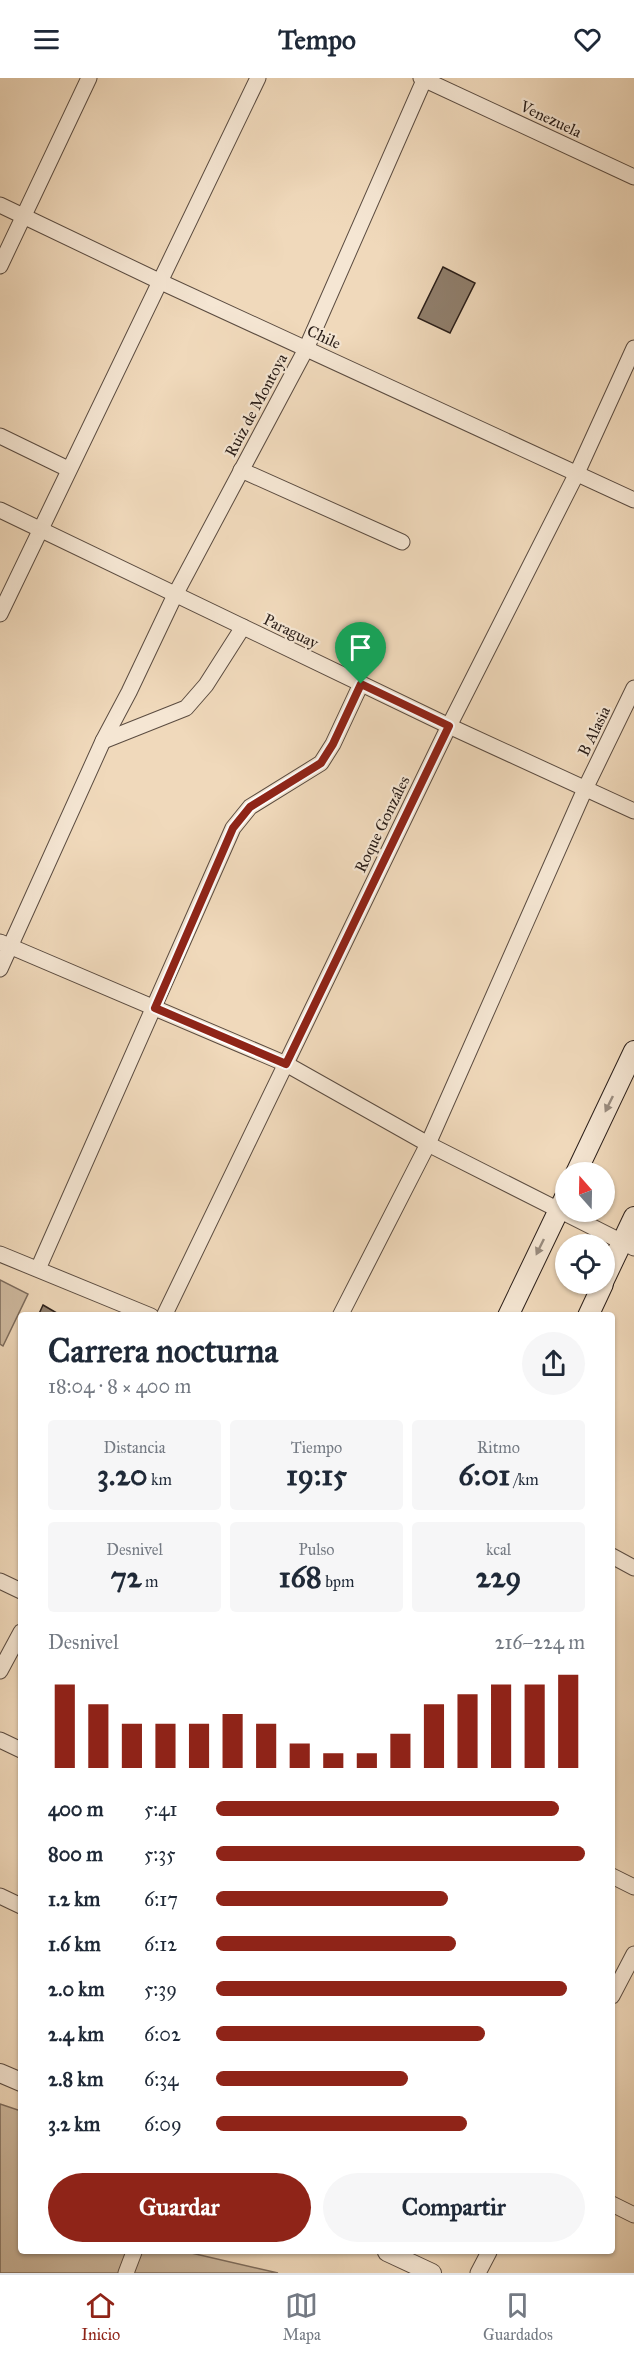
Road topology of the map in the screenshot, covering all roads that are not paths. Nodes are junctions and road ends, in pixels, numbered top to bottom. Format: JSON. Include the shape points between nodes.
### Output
{"nodes":[{"id":1,"x":89,"y":78,"type":"edge"},
{"id":2,"x":258,"y":78,"type":"edge"},
{"id":3,"x":423,"y":78,"type":"edge"},
{"id":4,"x":634,"y":177,"type":"edge"},
{"id":5,"x":0,"y":205,"type":"edge"},
{"id":6,"x":23,"y":217,"type":"junction"},
{"id":7,"x":0,"y":266,"type":"edge"},
{"id":8,"x":161,"y":282,"type":"junction"},
{"id":9,"x":634,"y":348,"type":"edge"},
{"id":10,"x":306,"y":349,"type":"junction"},
{"id":11,"x":0,"y":436,"type":"edge"},
{"id":12,"x":68,"y":469,"type":"junction"},
{"id":13,"x":241,"y":470,"type":"junction"},
{"id":14,"x":577,"y":473,"type":"junction"},
{"id":15,"x":634,"y":500,"type":"edge"},
{"id":16,"x":0,"y":510,"type":"edge"},
{"id":17,"x":40,"y":529,"type":"junction"},
{"id":18,"x":402,"y":542,"type":"dead end"},
{"id":19,"x":175,"y":595,"type":"junction"},
{"id":20,"x":0,"y":614,"type":"edge"},
{"id":21,"x":243,"y":627,"type":"junction"},
{"id":22,"x":361,"y":684,"type":"junction"},
{"id":23,"x":634,"y":688,"type":"edge"},
{"id":24,"x":449,"y":726,"type":"junction"},
{"id":25,"x":103,"y":741,"type":"junction"},
{"id":26,"x":585,"y":789,"type":"junction"},
{"id":27,"x":634,"y":811,"type":"edge"},
{"id":28,"x":5,"y":944,"type":"edge"},
{"id":29,"x":0,"y":969,"type":"edge"},
{"id":30,"x":155,"y":1008,"type":"junction"},
{"id":31,"x":634,"y":1051,"type":"edge"},
{"id":32,"x":286,"y":1064,"type":"junction"},
{"id":33,"x":428,"y":1144,"type":"junction"},
{"id":34,"x":581,"y":1162,"type":"edge"},
{"id":35,"x":555,"y":1199,"type":"edge"},
{"id":36,"x":555,"y":1217,"type":"edge"},
{"id":37,"x":634,"y":1217,"type":"edge"},
{"id":38,"x":593,"y":1222,"type":"edge"},
{"id":39,"x":628,"y":1245,"type":"edge"},
{"id":40,"x":0,"y":1254,"type":"edge"},
{"id":41,"x":615,"y":1265,"type":"edge"},
{"id":42,"x":38,"y":1269,"type":"junction"},
{"id":43,"x":598,"y":1294,"type":"edge"},
{"id":44,"x":141,"y":1312,"type":"edge"},
{"id":45,"x":166,"y":1312,"type":"edge"},
{"id":46,"x":342,"y":1312,"type":"edge"},
{"id":47,"x":510,"y":1312,"type":"edge"},
{"id":48,"x":590,"y":1312,"type":"edge"},
{"id":49,"x":615,"y":1558,"type":"edge"},
{"id":50,"x":634,"y":1568,"type":"edge"},
{"id":51,"x":0,"y":1581,"type":"edge"},
{"id":52,"x":18,"y":1589,"type":"edge"},
{"id":53,"x":18,"y":1638,"type":"edge"},
{"id":54,"x":0,"y":1671,"type":"edge"},
{"id":55,"x":0,"y":1740,"type":"edge"},
{"id":56,"x":18,"y":1749,"type":"edge"},
{"id":57,"x":615,"y":1878,"type":"edge"},
{"id":58,"x":634,"y":1887,"type":"edge"},
{"id":59,"x":0,"y":1896,"type":"edge"},
{"id":60,"x":18,"y":1905,"type":"edge"},
{"id":61,"x":634,"y":1954,"type":"edge"},
{"id":62,"x":615,"y":1990,"type":"edge"},
{"id":63,"x":0,"y":2073,"type":"edge"},
{"id":64,"x":18,"y":2081,"type":"edge"},
{"id":65,"x":615,"y":2206,"type":"edge"},
{"id":66,"x":634,"y":2215,"type":"edge"},
{"id":67,"x":133,"y":2254,"type":"edge"},
{"id":68,"x":391,"y":2254,"type":"edge"},
{"id":69,"x":488,"y":2254,"type":"edge"},
{"id":70,"x":126,"y":2273,"type":"edge"},
{"id":71,"x":432,"y":2273,"type":"edge"},
{"id":72,"x":478,"y":2273,"type":"edge"}],
"edges":[{"from":1,"to":6,"type":"street"},
{"from":2,"to":8,"type":"street"},
{"from":3,"to":4,"type":"street","name":"Venezuela"},
{"from":3,"to":10,"type":"street","name":"Ruiz de Montoya"},
{"from":5,"to":6,"type":"street","name":"Chile"},
{"from":6,"to":7,"type":"street"},
{"from":6,"to":8,"type":"street","name":"Chile"},
{"from":8,"to":10,"type":"street","name":"Chile"},
{"from":8,"to":12,"type":"street"},
{"from":9,"to":14,"type":"street","name":"Roque Gonzáles"},
{"from":10,"to":13,"type":"street","name":"Ruiz de Montoya"},
{"from":10,"to":14,"type":"street","name":"Chile"},
{"from":11,"to":12,"type":"street"},
{"from":12,"to":17,"type":"street"},
{"from":13,"to":18,"type":"street"},
{"from":13,"to":19,"type":"street","name":"Ruiz de Montoya"},
{"from":14,"to":15,"type":"street","name":"Chile"},
{"from":14,"to":24,"type":"street","name":"Roque Gonzáles"},
{"from":16,"to":17,"type":"street","name":"Paraguay"},
{"from":17,"to":19,"type":"street","name":"Paraguay"},
{"from":17,"to":20,"type":"street"},
{"from":19,"to":21,"type":"street","name":"Paraguay"},
{"from":19,"to":25,"type":"street","name":"Ruiz de Montoya"},
{"from":21,"to":22,"type":"street","name":"Paraguay"},
{"from":21,"to":25,"type":"street","via":[[206,685],[186,708]]},
{"from":22,"to":24,"type":"street","name":"Paraguay"},
{"from":22,"to":30,"type":"street","via":[[321,763],[250,807],[233,828]]},
{"from":23,"to":26,"type":"street","name":"B Alasia"},
{"from":24,"to":26,"type":"street","name":"Paraguay"},
{"from":24,"to":32,"type":"street","name":"Roque Gonzáles"},
{"from":25,"to":28,"type":"street","name":"Ruiz de Montoya"},
{"from":26,"to":27,"type":"street","name":"Paraguay"},
{"from":26,"to":33,"type":"street","name":"B Alasia"},
{"from":28,"to":29,"type":"street","name":"Ruiz de Montoya"},
{"from":28,"to":30,"type":"street"},
{"from":30,"to":32,"type":"street"},
{"from":30,"to":42,"type":"street"},
{"from":31,"to":34,"type":"main road","one_way":true},
{"from":32,"to":33,"type":"street"},
{"from":32,"to":45,"type":"street","name":"Roque Gonzáles"},
{"from":33,"to":35,"type":"street"},
{"from":33,"to":46,"type":"street","name":"B Alasia"},
{"from":36,"to":47,"type":"main road","one_way":true},
{"from":37,"to":39,"type":"main road"},
{"from":38,"to":39,"type":"street"},
{"from":39,"to":41,"type":"main road"},
{"from":40,"to":42,"type":"street"},
{"from":42,"to":44,"type":"street"},
{"from":43,"to":48,"type":"main road"},
{"from":49,"to":50,"type":"street"},
{"from":51,"to":52,"type":"street"},
{"from":53,"to":54,"type":"street"},
{"from":55,"to":56,"type":"street"},
{"from":57,"to":58,"type":"street"},
{"from":59,"to":60,"type":"street"},
{"from":61,"to":62,"type":"street"},
{"from":63,"to":64,"type":"street"},
{"from":65,"to":66,"type":"street"},
{"from":67,"to":70,"type":"street"},
{"from":68,"to":71,"type":"street"},
{"from":69,"to":72,"type":"street"}]}
